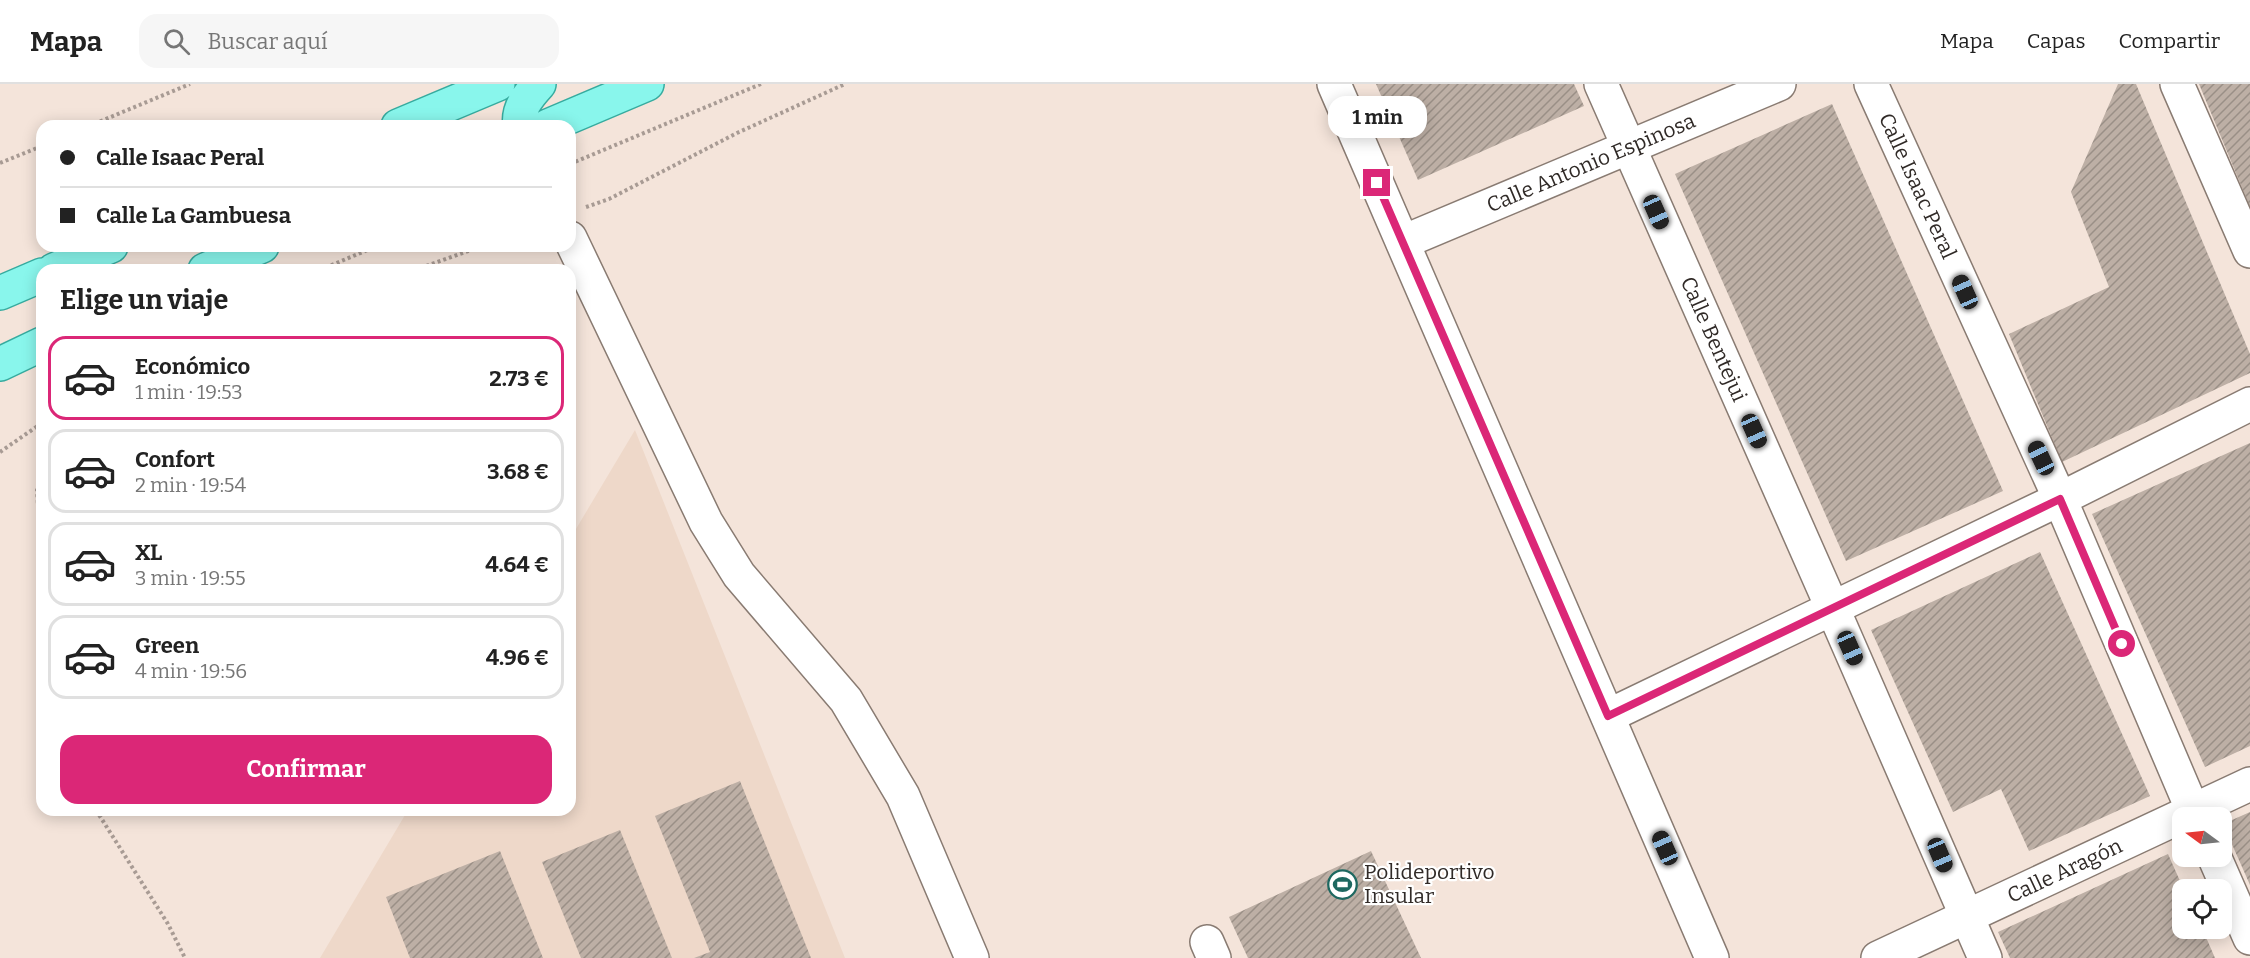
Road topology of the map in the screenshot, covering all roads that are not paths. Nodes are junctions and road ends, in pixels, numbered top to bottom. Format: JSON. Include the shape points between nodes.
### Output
{"nodes":[{"id":1,"x":498,"y":84,"type":"edge"},
{"id":2,"x":538,"y":84,"type":"edge"},
{"id":3,"x":647,"y":84,"type":"edge"},
{"id":4,"x":1334,"y":84,"type":"edge"},
{"id":5,"x":1601,"y":84,"type":"edge"},
{"id":6,"x":1779,"y":84,"type":"edge"},
{"id":7,"x":1871,"y":84,"type":"edge"},
{"id":8,"x":2176,"y":84,"type":"edge"},
{"id":9,"x":412,"y":120,"type":"edge"},
{"id":10,"x":519,"y":120,"type":"edge"},
{"id":11,"x":562,"y":120,"type":"edge"},
{"id":12,"x":1627,"y":147,"type":"junction"},
{"id":13,"x":576,"y":226,"type":"edge"},
{"id":14,"x":1403,"y":242,"type":"junction"},
{"id":15,"x":2250,"y":251,"type":"edge"},
{"id":16,"x":97,"y":252,"type":"edge"},
{"id":17,"x":248,"y":252,"type":"edge"},
{"id":18,"x":68,"y":264,"type":"edge"},
{"id":19,"x":219,"y":264,"type":"edge"},
{"id":20,"x":36,"y":277,"type":"edge"},
{"id":21,"x":0,"y":292,"type":"edge"},
{"id":22,"x":36,"y":347,"type":"edge"},
{"id":23,"x":0,"y":364,"type":"edge"},
{"id":24,"x":2250,"y":404,"type":"edge"},
{"id":25,"x":2060,"y":499,"type":"junction"},
{"id":26,"x":1832,"y":607,"type":"junction"},
{"id":27,"x":1608,"y":716,"type":"junction"},
{"id":28,"x":2250,"y":784,"type":"edge"},
{"id":29,"x":2191,"y":807,"type":"edge"},
{"id":30,"x":2207,"y":807,"type":"edge"},
{"id":31,"x":2172,"y":824,"type":"edge"},
{"id":32,"x":2219,"y":867,"type":"edge"},
{"id":33,"x":1966,"y":917,"type":"junction"},
{"id":34,"x":2250,"y":938,"type":"edge"},
{"id":35,"x":972,"y":958,"type":"edge"},
{"id":36,"x":1712,"y":958,"type":"edge"},
{"id":37,"x":1878,"y":958,"type":"edge"},
{"id":38,"x":1985,"y":958,"type":"edge"}],
"edges":[{"from":1,"to":9,"type":"main road"},
{"from":2,"to":10,"type":"main road","via":[[526,99]]},
{"from":3,"to":11,"type":"main road"},
{"from":4,"to":14,"type":"street"},
{"from":5,"to":12,"type":"street","name":"Calle Bentejui"},
{"from":6,"to":12,"type":"street","name":"Calle Antonio Espinosa"},
{"from":7,"to":25,"type":"street","name":"Calle Isaac Peral"},
{"from":8,"to":15,"type":"street"},
{"from":12,"to":14,"type":"street","name":"Calle Antonio Espinosa"},
{"from":12,"to":26,"type":"street","name":"Calle Bentejui"},
{"from":13,"to":35,"type":"street","via":[[706,522],[739,575],[846,700],[903,796]]},
{"from":14,"to":27,"type":"street"},
{"from":16,"to":18,"type":"main road"},
{"from":17,"to":19,"type":"main road"},
{"from":20,"to":21,"type":"main road"},
{"from":22,"to":23,"type":"main road"},
{"from":24,"to":25,"type":"street"},
{"from":25,"to":26,"type":"street"},
{"from":25,"to":29,"type":"street","name":"Calle Isaac Peral"},
{"from":26,"to":27,"type":"street"},
{"from":26,"to":33,"type":"street","name":"Calle Bentejui"},
{"from":27,"to":36,"type":"street"},
{"from":28,"to":30,"type":"street","name":"Calle Aragón"},
{"from":31,"to":33,"type":"street","name":"Calle Aragón"},
{"from":32,"to":34,"type":"street"},
{"from":33,"to":37,"type":"street","name":"Calle Aragón"},
{"from":33,"to":38,"type":"street","name":"Calle Bentejui"}]}
